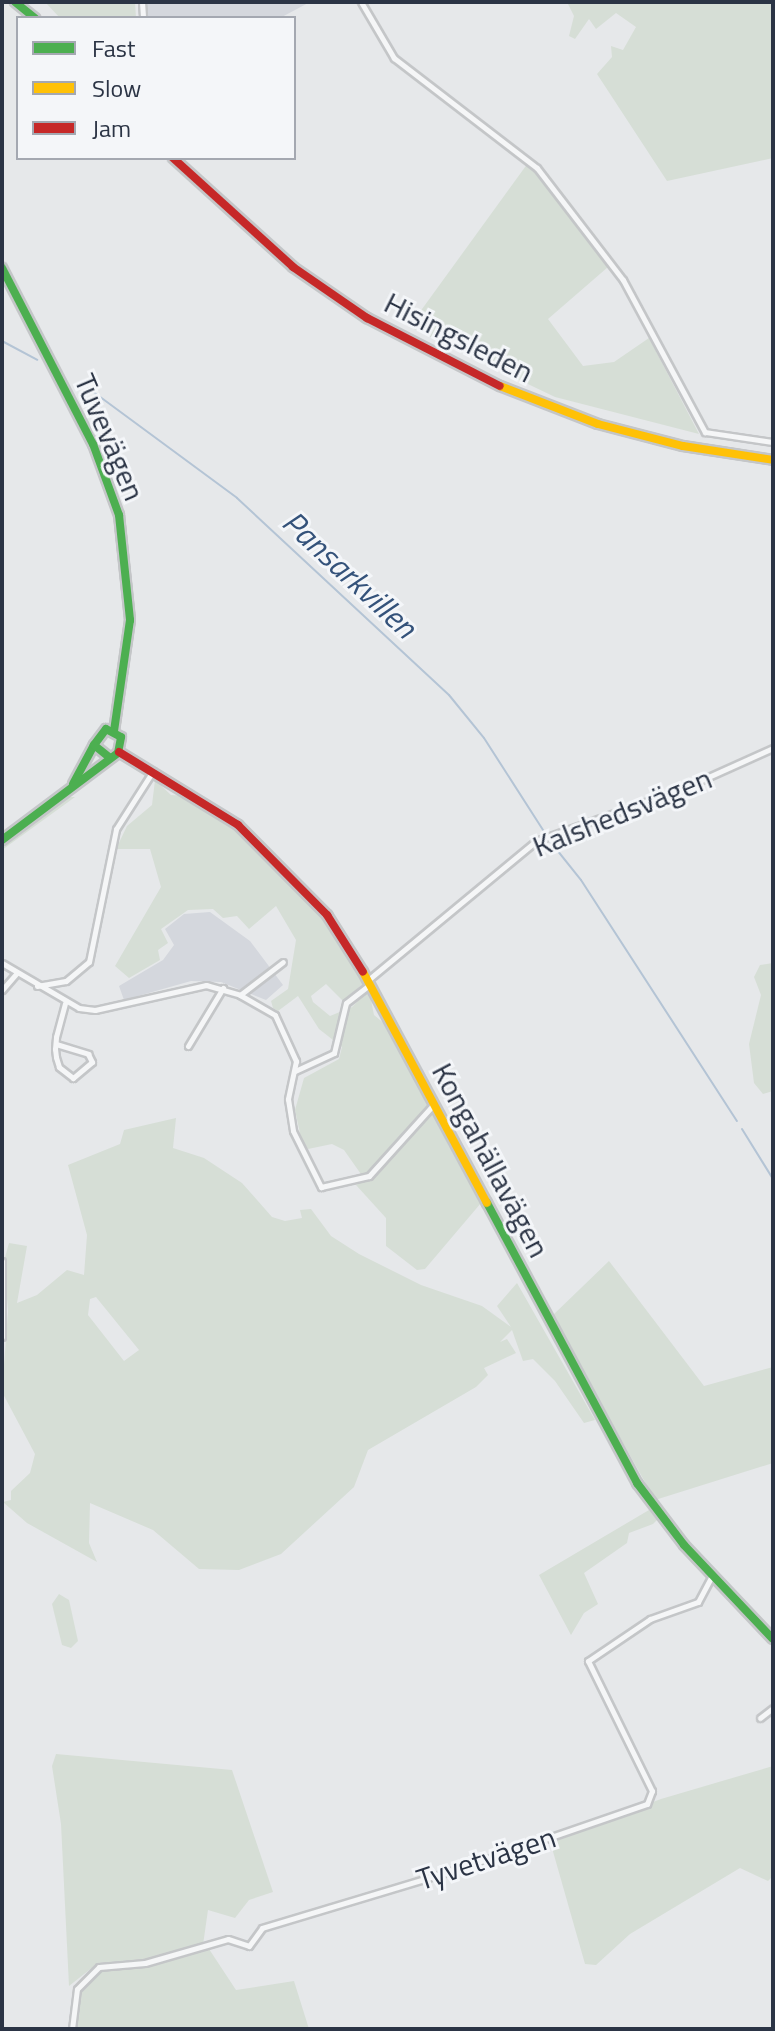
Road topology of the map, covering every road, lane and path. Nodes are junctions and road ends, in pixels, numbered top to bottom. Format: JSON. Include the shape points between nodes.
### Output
{"nodes":[{"id":1,"x":15,"y":2,"type":"edge"},
{"id":2,"x":361,"y":2,"type":"edge"},
{"id":3,"x":32,"y":16,"type":"edge"},
{"id":4,"x":175,"y":160,"type":"edge"},
{"id":5,"x":2,"y":268,"type":"edge"},
{"id":6,"x":773,"y":442,"type":"edge"},
{"id":7,"x":773,"y":460,"type":"edge"},
{"id":8,"x":114,"y":731,"type":"junction"},
{"id":9,"x":94,"y":745,"type":"junction"},
{"id":10,"x":773,"y":748,"type":"edge"},
{"id":11,"x":119,"y":752,"type":"junction"},
{"id":12,"x":109,"y":757,"type":"junction"},
{"id":13,"x":153,"y":771,"type":"junction"},
{"id":14,"x":73,"y":784,"type":"junction"},
{"id":15,"x":2,"y":840,"type":"edge"},
{"id":16,"x":283,"y":962,"type":"dead end"},
{"id":17,"x":2,"y":963,"type":"edge"},
{"id":18,"x":17,"y":973,"type":"junction"},
{"id":19,"x":369,"y":982,"type":"junction"},
{"id":20,"x":36,"y":986,"type":"junction"},
{"id":21,"x":223,"y":988,"type":"junction"},
{"id":22,"x":2,"y":990,"type":"edge"},
{"id":23,"x":240,"y":995,"type":"junction"},
{"id":24,"x":65,"y":1003,"type":"junction"},
{"id":25,"x":56,"y":1044,"type":"junction"},
{"id":26,"x":188,"y":1046,"type":"dead end"},
{"id":27,"x":295,"y":1071,"type":"junction"},
{"id":28,"x":434,"y":1104,"type":"junction"},
{"id":29,"x":2,"y":1261,"type":"edge"},
{"id":30,"x":2,"y":1337,"type":"edge"},
{"id":31,"x":712,"y":1576,"type":"junction"},
{"id":32,"x":773,"y":1639,"type":"edge"},
{"id":33,"x":773,"y":1708,"type":"edge"},
{"id":34,"x":760,"y":1718,"type":"dead end"},
{"id":35,"x":72,"y":2029,"type":"edge"}],
"edges":[{"from":1,"to":3,"type":"main road"},
{"from":2,"to":6,"type":"street","via":[[394,58],[537,168],[623,280],[705,432]]},
{"from":4,"to":7,"type":"main road","name":"Hisingsleden","via":[[293,267],[446,363],[598,424],[683,446]]},
{"from":5,"to":8,"type":"main road","name":"Tuvevägen","via":[[90,437],[119,515],[130,611]]},
{"from":8,"to":9,"type":"main road","via":[[100,732]]},
{"from":8,"to":11,"type":"main road","via":[[122,741]]},
{"from":9,"to":12,"type":"main road"},
{"from":9,"to":14,"type":"main road"},
{"from":10,"to":19,"type":"street","name":"Kalshedsvägen","via":[[684,788],[536,841]]},
{"from":11,"to":12,"type":"main road"},
{"from":11,"to":13,"type":"main road","name":"Kongahällavägen"},
{"from":12,"to":14,"type":"main road"},
{"from":13,"to":19,"type":"main road","name":"Kongahällavägen","via":[[225,815],[284,866],[327,915]]},
{"from":13,"to":20,"type":"street","via":[[116,829],[89,962],[66,981]]},
{"from":14,"to":15,"type":"main road"},
{"from":16,"to":23,"type":"street"},
{"from":17,"to":18,"type":"street"},
{"from":18,"to":20,"type":"street"},
{"from":18,"to":22,"type":"street"},
{"from":19,"to":27,"type":"street","name":"Kalshedsvägen","via":[[346,1003],[334,1053]]},
{"from":19,"to":28,"type":"main road","name":"Kongahällavägen"},
{"from":20,"to":24,"type":"street"},
{"from":21,"to":23,"type":"street"},
{"from":21,"to":24,"type":"street","via":[[188,987],[95,1010]]},
{"from":21,"to":26,"type":"street"},
{"from":23,"to":27,"type":"street","via":[[278,1018],[296,1061]]},
{"from":24,"to":25,"type":"street"},
{"from":25,"to":25,"type":"street","via":[[88,1054],[92,1062],[70,1078],[59,1067]]},
{"from":27,"to":28,"type":"street","via":[[288,1109],[301,1153],[321,1187],[369,1176]]},
{"from":28,"to":31,"type":"main road","name":"Kongahällavägen","via":[[621,1457],[661,1519]]},
{"from":29,"to":30,"type":"street"},
{"from":31,"to":32,"type":"main road","name":"Kongahällavägen"},
{"from":31,"to":35,"type":"street","name":"Tyvetvägen","via":[[698,1602],[650,1619],[588,1661],[652,1791],[647,1804],[262,1928],[249,1946],[226,1939],[157,1961],[99,1967],[77,1989]]},
{"from":33,"to":34,"type":"street"}]}
